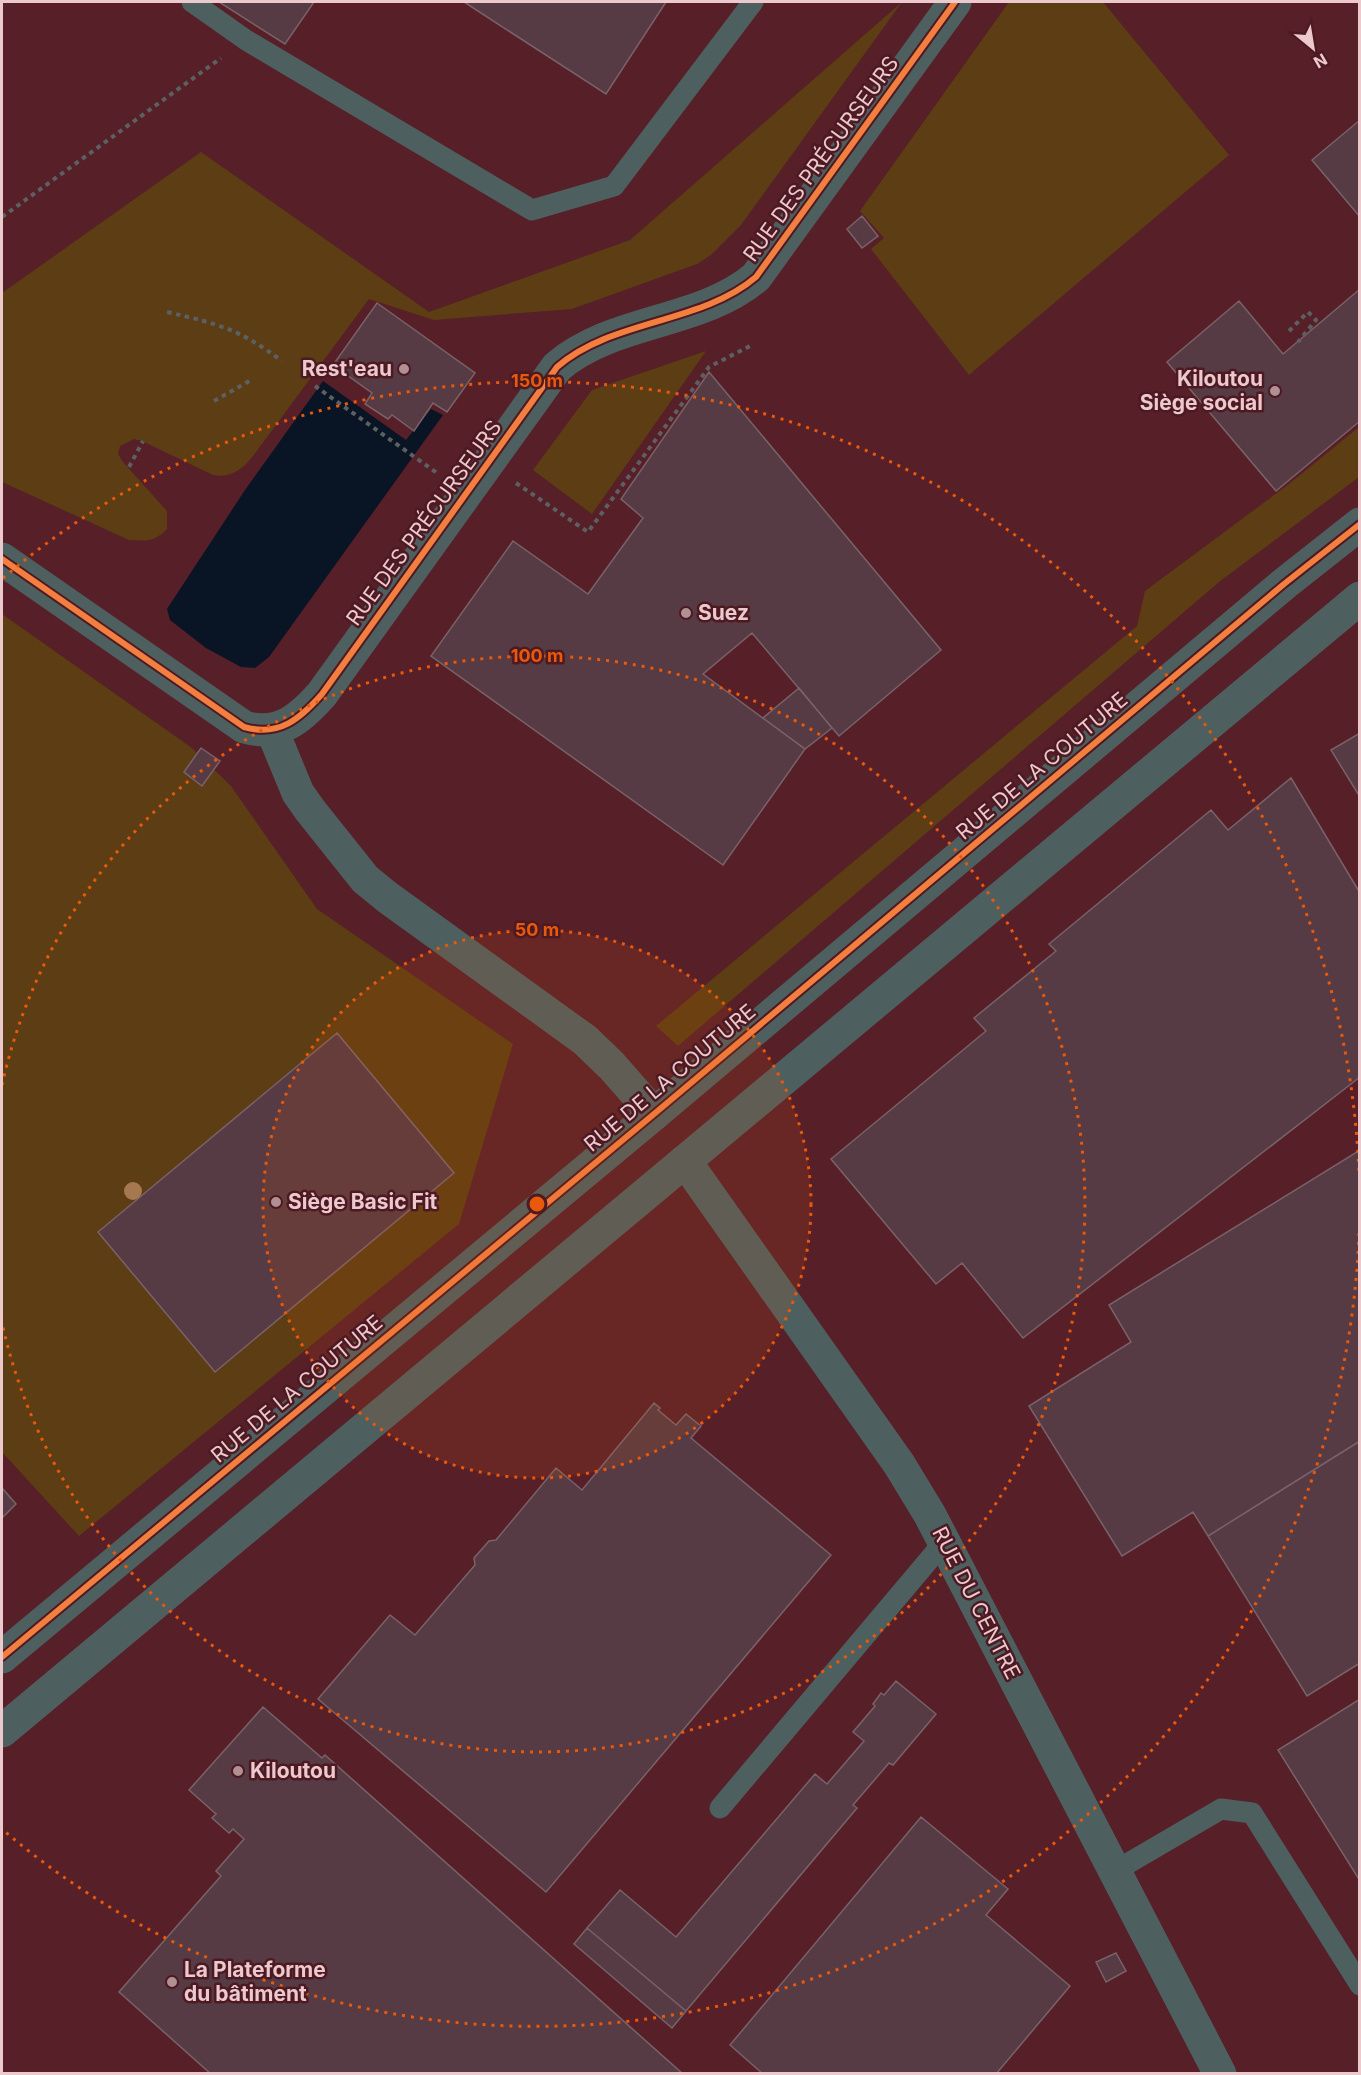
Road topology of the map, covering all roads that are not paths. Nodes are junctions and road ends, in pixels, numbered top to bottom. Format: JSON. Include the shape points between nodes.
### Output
{"nodes":[{"id":1,"x":192,"y":2,"type":"edge"},
{"id":2,"x":753,"y":2,"type":"edge"},
{"id":3,"x":955,"y":2,"type":"edge"},
{"id":4,"x":1359,"y":524,"type":"edge"},
{"id":5,"x":2,"y":559,"type":"edge"},
{"id":6,"x":1359,"y":598,"type":"edge"},
{"id":7,"x":272,"y":730,"type":"junction"},
{"id":8,"x":654,"y":1114,"type":"junction"},
{"id":9,"x":685,"y":1161,"type":"junction"},
{"id":10,"x":944,"y":1542,"type":"junction"},
{"id":11,"x":2,"y":1657,"type":"edge"},
{"id":12,"x":2,"y":1731,"type":"edge"},
{"id":13,"x":720,"y":1808,"type":"dead end"},
{"id":14,"x":1115,"y":1871,"type":"junction"},
{"id":15,"x":1359,"y":1985,"type":"edge"},
{"id":16,"x":1220,"y":2073,"type":"edge"}],
"edges":[{"from":1,"to":2,"type":"lane","via":[[246,40],[532,210],[614,186]]},
{"from":3,"to":7,"type":"street","name":"RUE DES PRÉCURSEURS","via":[[762,270],[734,293],[588,346],[557,367],[322,694],[297,719]]},
{"from":4,"to":8,"type":"street","name":"RUE DE LA COUTURE"},
{"from":5,"to":7,"type":"street","via":[[236,722],[253,729]]},
{"from":6,"to":9,"type":"street"},
{"from":7,"to":8,"type":"street","via":[[298,793],[365,879],[585,1040]]},
{"from":8,"to":11,"type":"street","name":"RUE DE LA COUTURE"},
{"from":9,"to":10,"type":"street","name":"RUE DU CENTRE","via":[[898,1464]]},
{"from":9,"to":12,"type":"street"},
{"from":10,"to":13,"type":"lane"},
{"from":10,"to":14,"type":"street","name":"RUE DU CENTRE"},
{"from":14,"to":15,"type":"lane","via":[[1221,1809],[1252,1813]]},
{"from":14,"to":16,"type":"street","name":"RUE DU CENTRE"}]}
